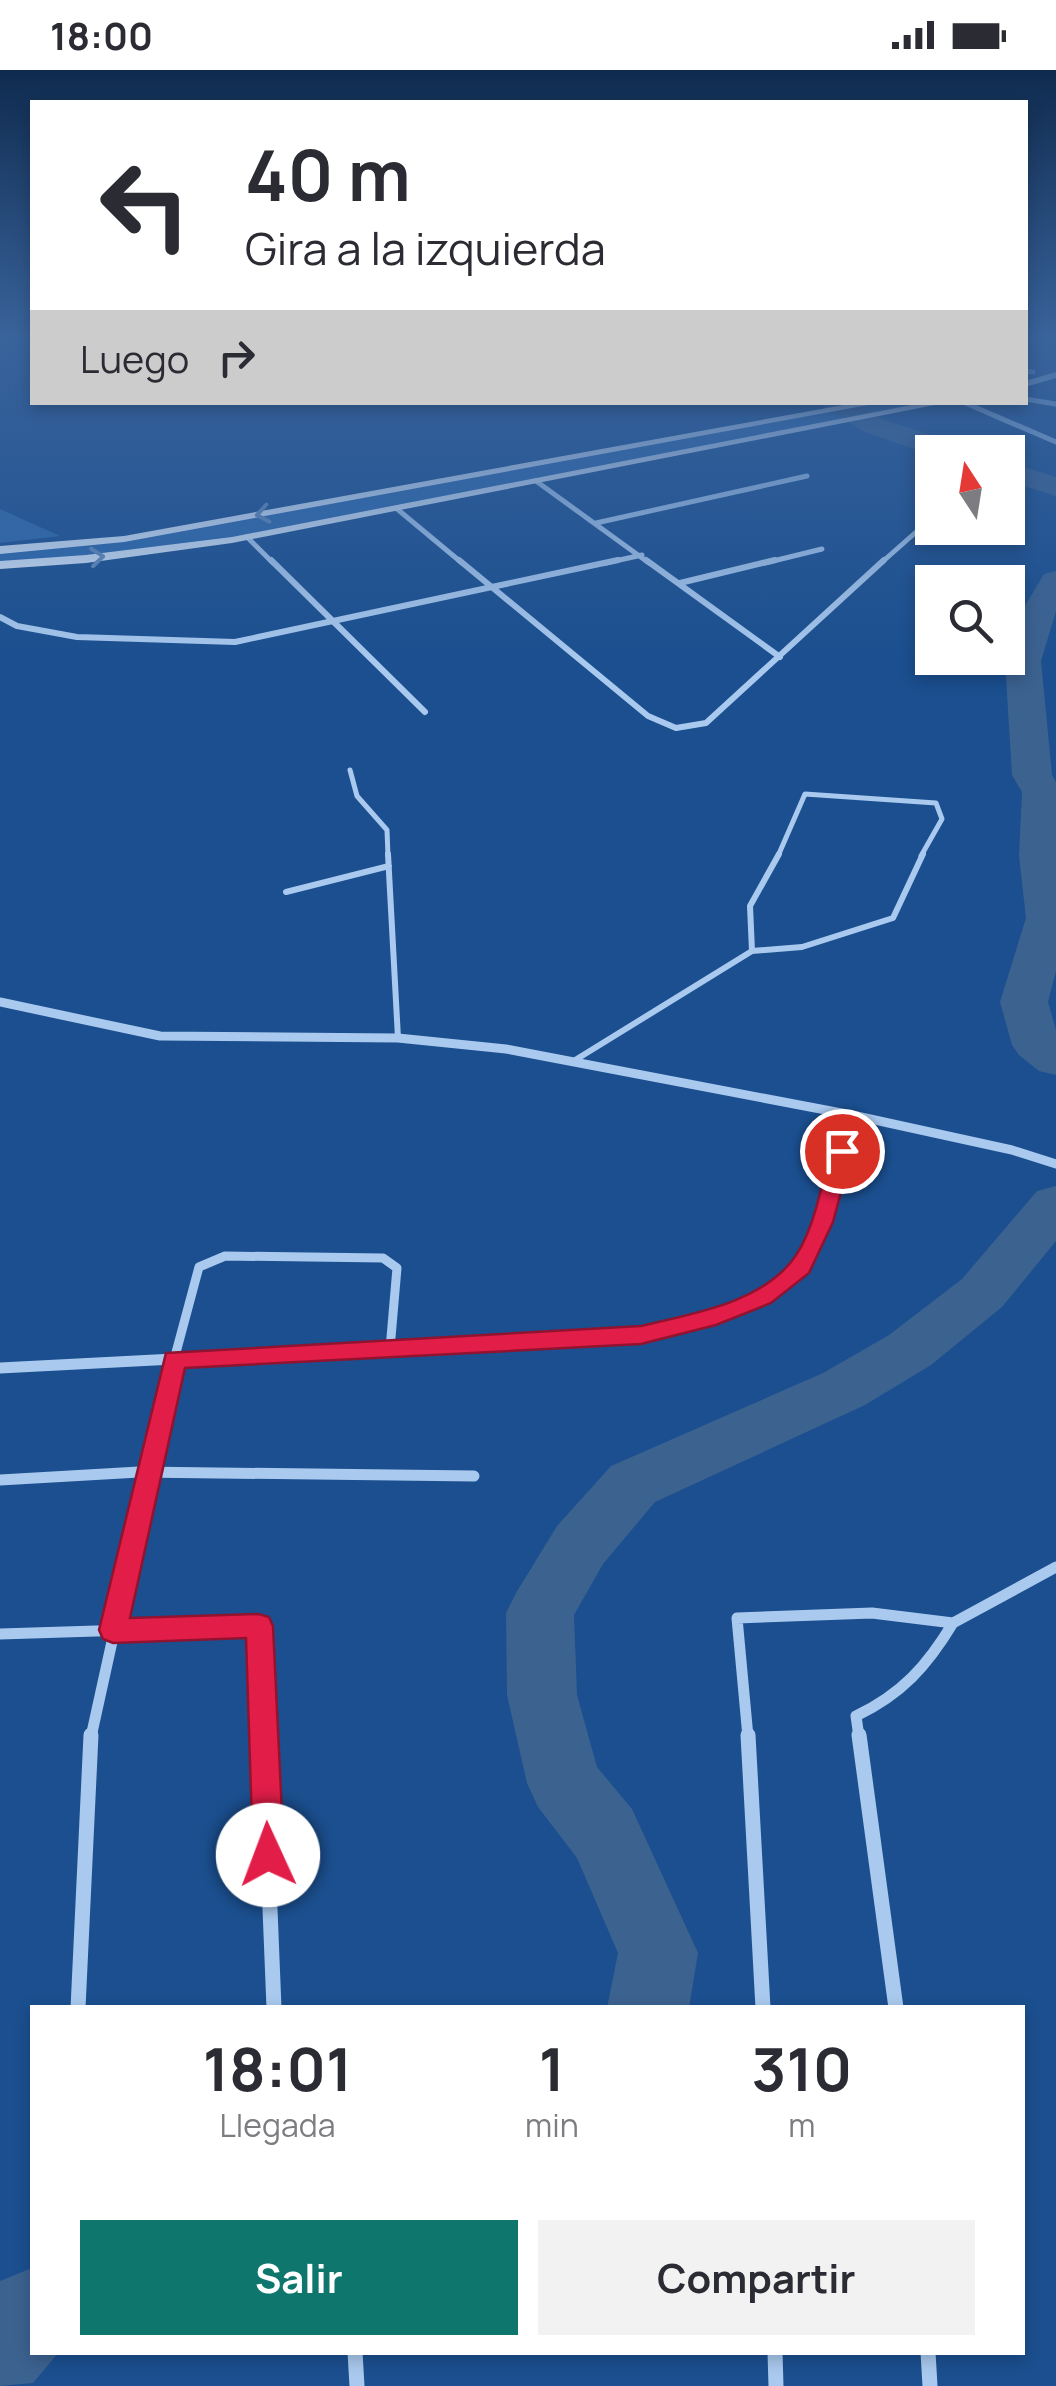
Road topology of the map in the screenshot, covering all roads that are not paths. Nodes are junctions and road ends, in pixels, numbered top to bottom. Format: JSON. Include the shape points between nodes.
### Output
{"nodes":[{"id":1,"x":650,"y":444,"type":"edge"},
{"id":2,"x":728,"y":444,"type":"edge"},
{"id":3,"x":510,"y":470,"type":"junction"},
{"id":4,"x":807,"y":476,"type":"dead end"},
{"id":5,"x":533,"y":482,"type":"junction"},
{"id":6,"x":396,"y":508,"type":"junction"},
{"id":7,"x":596,"y":523,"type":"junction"},
{"id":8,"x":915,"y":535,"type":"edge"},
{"id":9,"x":248,"y":537,"type":"junction"},
{"id":10,"x":822,"y":549,"type":"dead end"},
{"id":11,"x":0,"y":550,"type":"edge"},
{"id":12,"x":642,"y":555,"type":"junction"},
{"id":13,"x":0,"y":564,"type":"edge"},
{"id":14,"x":680,"y":584,"type":"junction"},
{"id":15,"x":496,"y":587,"type":"junction"},
{"id":16,"x":0,"y":617,"type":"edge"},
{"id":17,"x":334,"y":622,"type":"junction"},
{"id":18,"x":780,"y":657,"type":"junction"},
{"id":19,"x":426,"y":712,"type":"dead end"},
{"id":20,"x":350,"y":770,"type":"dead end"},
{"id":21,"x":389,"y":866,"type":"junction"},
{"id":22,"x":286,"y":892,"type":"dead end"},
{"id":23,"x":752,"y":950,"type":"junction"},
{"id":24,"x":0,"y":1002,"type":"edge"},
{"id":25,"x":398,"y":1038,"type":"junction"},
{"id":26,"x":572,"y":1062,"type":"junction"},
{"id":27,"x":852,"y":1115,"type":"junction"},
{"id":28,"x":1056,"y":1164,"type":"edge"},
{"id":29,"x":390,"y":1350,"type":"junction"},
{"id":30,"x":174,"y":1360,"type":"junction"},
{"id":31,"x":0,"y":1368,"type":"edge"},
{"id":32,"x":149,"y":1472,"type":"junction"},
{"id":33,"x":474,"y":1476,"type":"dead end"},
{"id":34,"x":0,"y":1480,"type":"edge"},
{"id":35,"x":1056,"y":1567,"type":"edge"},
{"id":36,"x":954,"y":1623,"type":"junction"},
{"id":37,"x":113,"y":1630,"type":"junction"},
{"id":38,"x":0,"y":1634,"type":"edge"},
{"id":39,"x":78,"y":2005,"type":"edge"},
{"id":40,"x":274,"y":2005,"type":"edge"},
{"id":41,"x":762,"y":2005,"type":"edge"},
{"id":42,"x":896,"y":2005,"type":"edge"},
{"id":43,"x":355,"y":2355,"type":"edge"},
{"id":44,"x":775,"y":2355,"type":"edge"},
{"id":45,"x":928,"y":2355,"type":"edge"},
{"id":46,"x":357,"y":2386,"type":"edge"},
{"id":47,"x":776,"y":2386,"type":"edge"},
{"id":48,"x":930,"y":2386,"type":"edge"}],
"edges":[{"from":1,"to":3,"type":"main road"},
{"from":2,"to":5,"type":"main road"},
{"from":3,"to":5,"type":"main road"},
{"from":3,"to":11,"type":"main road","one_way":true,"via":[[124,539]]},
{"from":4,"to":7,"type":"street"},
{"from":5,"to":6,"type":"main road"},
{"from":5,"to":7,"type":"street"},
{"from":6,"to":9,"type":"main road"},
{"from":6,"to":15,"type":"street"},
{"from":7,"to":12,"type":"street"},
{"from":8,"to":18,"type":"street"},
{"from":13,"to":9,"type":"main road","one_way":true},
{"from":9,"to":17,"type":"street"},
{"from":10,"to":14,"type":"street"},
{"from":12,"to":14,"type":"street"},
{"from":12,"to":15,"type":"street"},
{"from":14,"to":18,"type":"street"},
{"from":15,"to":17,"type":"street"},
{"from":15,"to":18,"type":"street","via":[[631,704],[676,728],[706,723]]},
{"from":16,"to":17,"type":"street","via":[[27,631],[204,644]]},
{"from":17,"to":19,"type":"street"},
{"from":20,"to":21,"type":"lane","via":[[357,800],[387,830]]},
{"from":21,"to":22,"type":"lane"},
{"from":21,"to":25,"type":"lane"},
{"from":23,"to":23,"type":"lane","via":[[802,947],[893,918],[942,819],[936,803],[805,794],[750,906]]},
{"from":23,"to":26,"type":"lane"},
{"from":24,"to":25,"type":"street","via":[[160,1036]]},
{"from":25,"to":26,"type":"street"},
{"from":26,"to":27,"type":"street"},
{"from":27,"to":28,"type":"street"},
{"from":27,"to":29,"type":"street","via":[[822,1222],[801,1267],[763,1297],[641,1335]]},
{"from":29,"to":30,"type":"street"},
{"from":29,"to":30,"type":"lane","via":[[397,1268],[391,1262],[225,1256],[200,1268]]},
{"from":30,"to":31,"type":"street"},
{"from":30,"to":32,"type":"street"},
{"from":32,"to":33,"type":"street"},
{"from":32,"to":34,"type":"street"},
{"from":32,"to":37,"type":"street"},
{"from":35,"to":36,"type":"street"},
{"from":36,"to":41,"type":"street","via":[[872,1612],[737,1618],[754,1797]]},
{"from":36,"to":42,"type":"street","via":[[926,1670],[893,1700],[856,1716]]},
{"from":37,"to":38,"type":"street"},
{"from":37,"to":39,"type":"street","via":[[91,1730]]},
{"from":37,"to":40,"type":"street","via":[[259,1626]]},
{"from":43,"to":46,"type":"street"},
{"from":44,"to":47,"type":"street"},
{"from":45,"to":48,"type":"street"}]}
